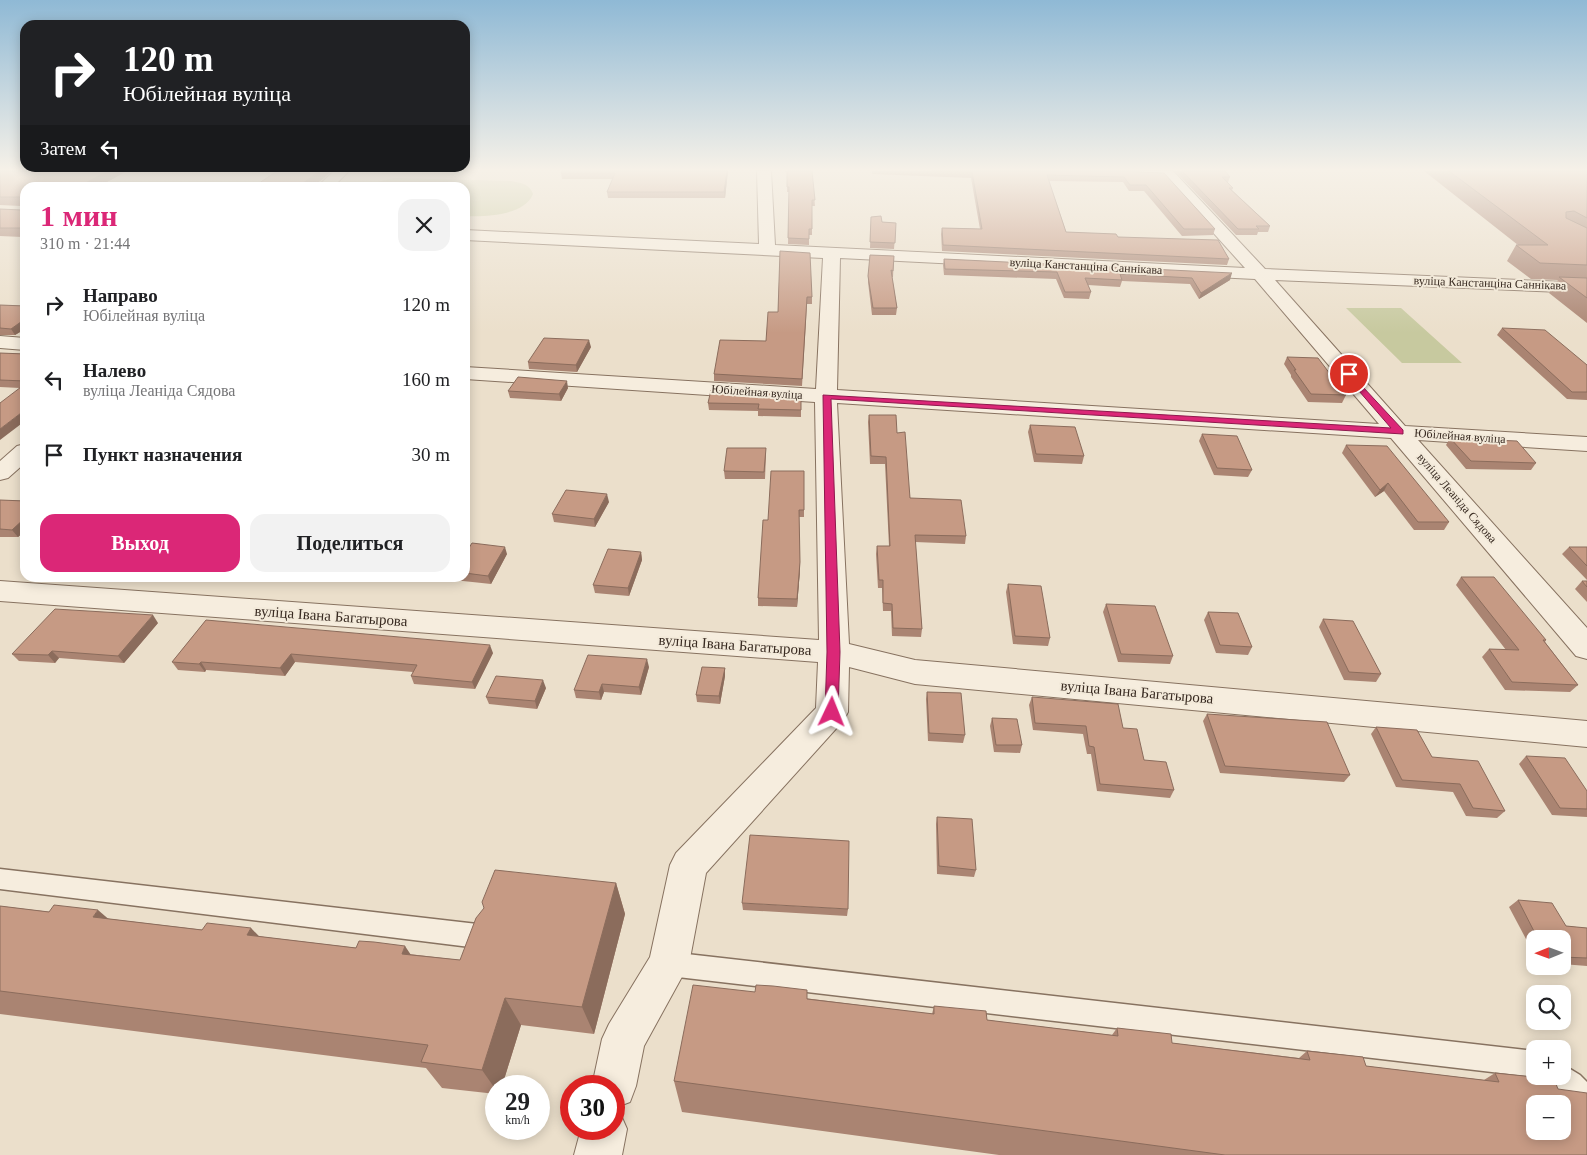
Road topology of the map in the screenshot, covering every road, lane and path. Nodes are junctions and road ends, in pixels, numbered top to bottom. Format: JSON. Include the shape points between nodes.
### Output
{"nodes":[{"id":1,"x":767,"y":225,"type":"edge"},
{"id":2,"x":1215,"y":225,"type":"edge"},
{"id":3,"x":470,"y":234,"type":"edge"},
{"id":4,"x":768,"y":250,"type":"junction"},
{"id":5,"x":832,"y":253,"type":"junction"},
{"id":6,"x":1260,"y":274,"type":"junction"},
{"id":7,"x":1587,"y":288,"type":"edge"},
{"id":8,"x":0,"y":342,"type":"edge"},
{"id":9,"x":20,"y":344,"type":"edge"},
{"id":10,"x":470,"y":372,"type":"edge"},
{"id":11,"x":826,"y":396,"type":"junction"},
{"id":12,"x":1399,"y":432,"type":"junction"},
{"id":13,"x":1587,"y":444,"type":"edge"},
{"id":14,"x":20,"y":455,"type":"edge"},
{"id":15,"x":0,"y":473,"type":"edge"},
{"id":16,"x":0,"y":592,"type":"edge"},
{"id":17,"x":1587,"y":648,"type":"edge"},
{"id":18,"x":834,"y":652,"type":"junction"},
{"id":19,"x":1587,"y":734,"type":"edge"},
{"id":20,"x":0,"y":879,"type":"edge"},
{"id":21,"x":486,"y":937,"type":"edge"},
{"id":22,"x":670,"y":964,"type":"junction"},
{"id":23,"x":1526,"y":1063,"type":"edge"},
{"id":24,"x":616,"y":1075,"type":"edge"},
{"id":25,"x":1571,"y":1085,"type":"edge"},
{"id":26,"x":1587,"y":1103,"type":"edge"},
{"id":27,"x":601,"y":1140,"type":"edge"},
{"id":28,"x":598,"y":1155,"type":"edge"}],
"edges":[{"from":1,"to":4,"type":"street"},
{"from":2,"to":6,"type":"street","name":"вуліца Леаніда Сядова"},
{"from":3,"to":4,"type":"street","name":"вуліца Канстанціна Саннікава"},
{"from":4,"to":5,"type":"street","name":"вуліца Канстанціна Саннікава"},
{"from":5,"to":6,"type":"street","name":"вуліца Канстанціна Саннікава"},
{"from":5,"to":11,"type":"street"},
{"from":6,"to":7,"type":"street","name":"вуліца Канстанціна Саннікава"},
{"from":6,"to":12,"type":"street","name":"вуліца Леаніда Сядова"},
{"from":8,"to":9,"type":"street"},
{"from":10,"to":11,"type":"street","name":"Юбілейная вуліца"},
{"from":11,"to":12,"type":"street","name":"Юбілейная вуліца"},
{"from":11,"to":18,"type":"street"},
{"from":12,"to":13,"type":"street","name":"Юбілейная вуліца"},
{"from":12,"to":17,"type":"street","name":"вуліца Леаніда Сядова"},
{"from":14,"to":15,"type":"street"},
{"from":16,"to":18,"type":"street","name":"вуліца Івана Багатырова"},
{"from":18,"to":19,"type":"street","name":"вуліца Івана Багатырова","via":[[915,672]]},
{"from":18,"to":22,"type":"street","via":[[832,712],[689,865]]},
{"from":20,"to":21,"type":"lane"},
{"from":22,"to":23,"type":"lane"},
{"from":22,"to":24,"type":"street","via":[[624,1038]]},
{"from":25,"to":26,"type":"lane"},
{"from":27,"to":28,"type":"street"}]}
